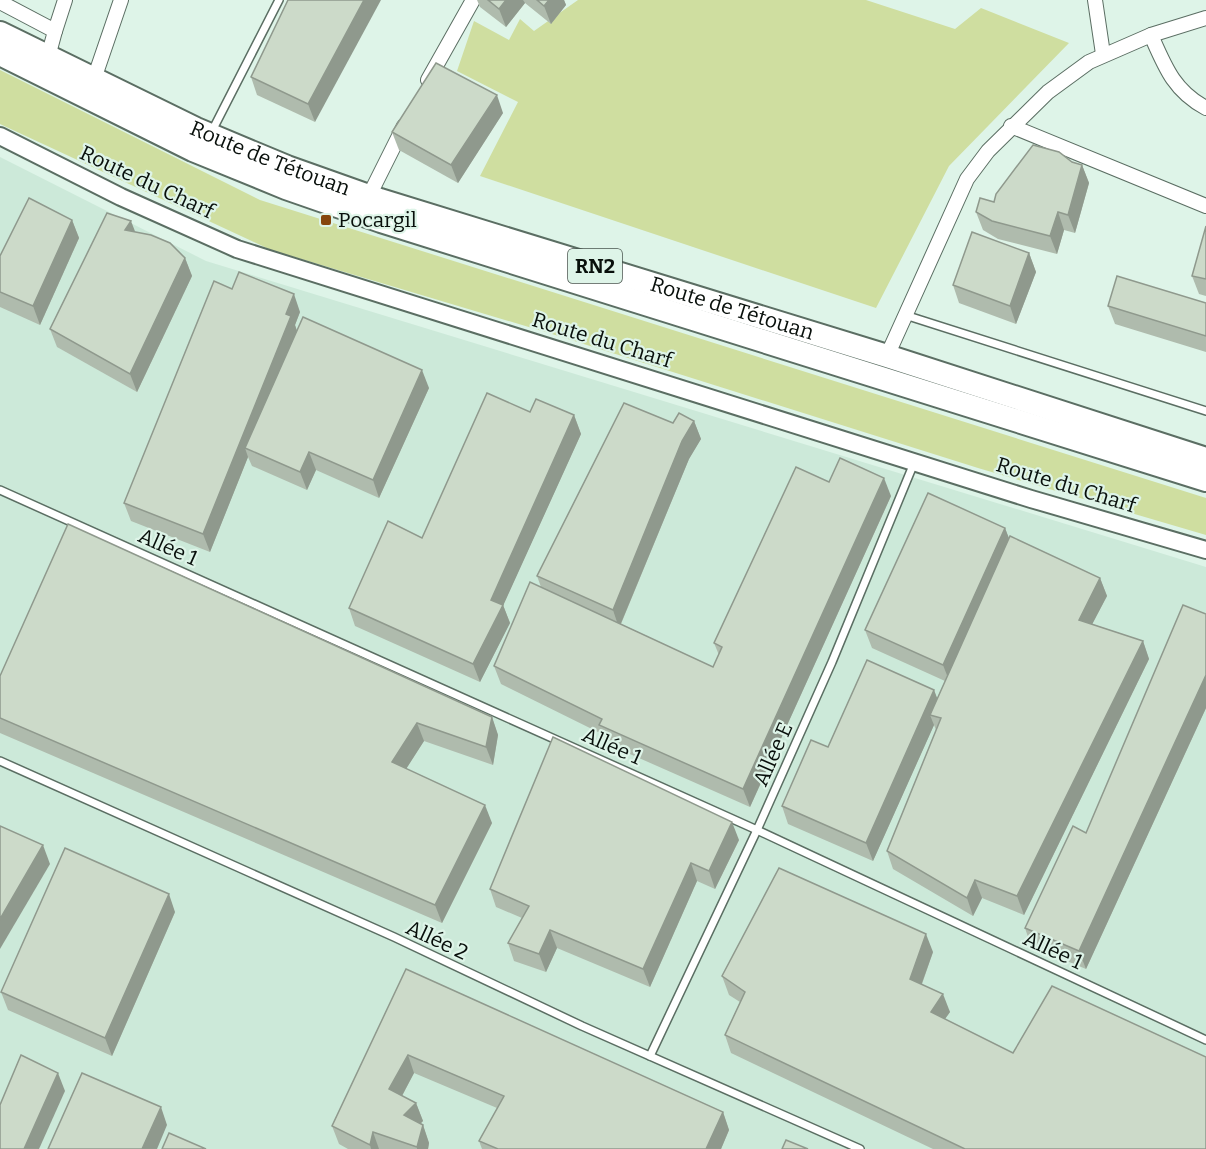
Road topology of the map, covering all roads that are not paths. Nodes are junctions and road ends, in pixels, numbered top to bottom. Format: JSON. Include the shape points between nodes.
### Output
{"nodes":[{"id":1,"x":65,"y":0,"type":"edge"},
{"id":2,"x":121,"y":0,"type":"edge"},
{"id":3,"x":279,"y":0,"type":"edge"},
{"id":4,"x":473,"y":0,"type":"edge"},
{"id":5,"x":1095,"y":0,"type":"edge"},
{"id":6,"x":0,"y":2,"type":"edge"},
{"id":7,"x":1206,"y":18,"type":"edge"},
{"id":8,"x":55,"y":31,"type":"junction"},
{"id":9,"x":0,"y":33,"type":"edge"},
{"id":10,"x":1151,"y":35,"type":"junction"},
{"id":11,"x":0,"y":54,"type":"edge"},
{"id":12,"x":1103,"y":54,"type":"junction"},
{"id":13,"x":48,"y":57,"type":"junction"},
{"id":14,"x":94,"y":79,"type":"junction"},
{"id":15,"x":423,"y":90,"type":"edge"},
{"id":16,"x":1206,"y":108,"type":"edge"},
{"id":17,"x":412,"y":111,"type":"edge"},
{"id":18,"x":1011,"y":126,"type":"junction"},
{"id":19,"x":210,"y":135,"type":"junction"},
{"id":20,"x":0,"y":136,"type":"edge"},
{"id":21,"x":369,"y":196,"type":"junction"},
{"id":22,"x":1206,"y":206,"type":"edge"},
{"id":23,"x":905,"y":315,"type":"junction"},
{"id":24,"x":887,"y":356,"type":"junction"},
{"id":25,"x":1206,"y":411,"type":"edge"},
{"id":26,"x":1206,"y":459,"type":"edge"},
{"id":27,"x":915,"y":461,"type":"junction"},
{"id":28,"x":1206,"y":480,"type":"edge"},
{"id":29,"x":0,"y":490,"type":"edge"},
{"id":30,"x":1206,"y":550,"type":"edge"},
{"id":31,"x":0,"y":761,"type":"edge"},
{"id":32,"x":757,"y":830,"type":"junction"},
{"id":33,"x":1206,"y":1040,"type":"edge"},
{"id":34,"x":650,"y":1056,"type":"junction"},
{"id":35,"x":860,"y":1149,"type":"edge"}],
"edges":[{"from":1,"to":8,"type":"street"},
{"from":2,"to":14,"type":"street"},
{"from":3,"to":19,"type":"lane"},
{"from":4,"to":15,"type":"street"},
{"from":5,"to":12,"type":"street"},
{"from":6,"to":8,"type":"street"},
{"from":7,"to":10,"type":"street"},
{"from":8,"to":13,"type":"street"},
{"from":9,"to":13,"type":"highway","name":"Route de Tétouan","number":"RN2"},
{"from":10,"to":12,"type":"street"},
{"from":10,"to":16,"type":"street","via":[[1175,83],[1188,98]]},
{"from":11,"to":28,"type":"highway","name":"Route de Tétouan","number":"RN2","via":[[193,150],[286,188]]},
{"from":12,"to":18,"type":"street","via":[[1048,92]]},
{"from":13,"to":14,"type":"highway","name":"Route de Tétouan","number":"RN2"},
{"from":14,"to":19,"type":"highway","name":"Route de Tétouan","number":"RN2"},
{"from":17,"to":21,"type":"street"},
{"from":18,"to":22,"type":"street"},
{"from":18,"to":23,"type":"street","via":[[967,179]]},
{"from":19,"to":21,"type":"highway","name":"Route de Tétouan","number":"RN2"},
{"from":20,"to":27,"type":"street","name":"Route du Charf","via":[[237,249]]},
{"from":21,"to":24,"type":"highway","name":"Route de Tétouan","number":"RN2"},
{"from":23,"to":24,"type":"street"},
{"from":23,"to":25,"type":"lane"},
{"from":24,"to":26,"type":"highway","name":"Route de Tétouan","number":"RN2"},
{"from":27,"to":30,"type":"street","name":"Route du Charf"},
{"from":27,"to":32,"type":"lane","name":"Allée E"},
{"from":29,"to":32,"type":"lane","name":"Allée 1"},
{"from":31,"to":34,"type":"lane","name":"Allée 2"},
{"from":32,"to":33,"type":"lane","name":"Allée 1"},
{"from":32,"to":34,"type":"lane","name":"Allée E"},
{"from":34,"to":35,"type":"lane","name":"Allée 2"}]}
